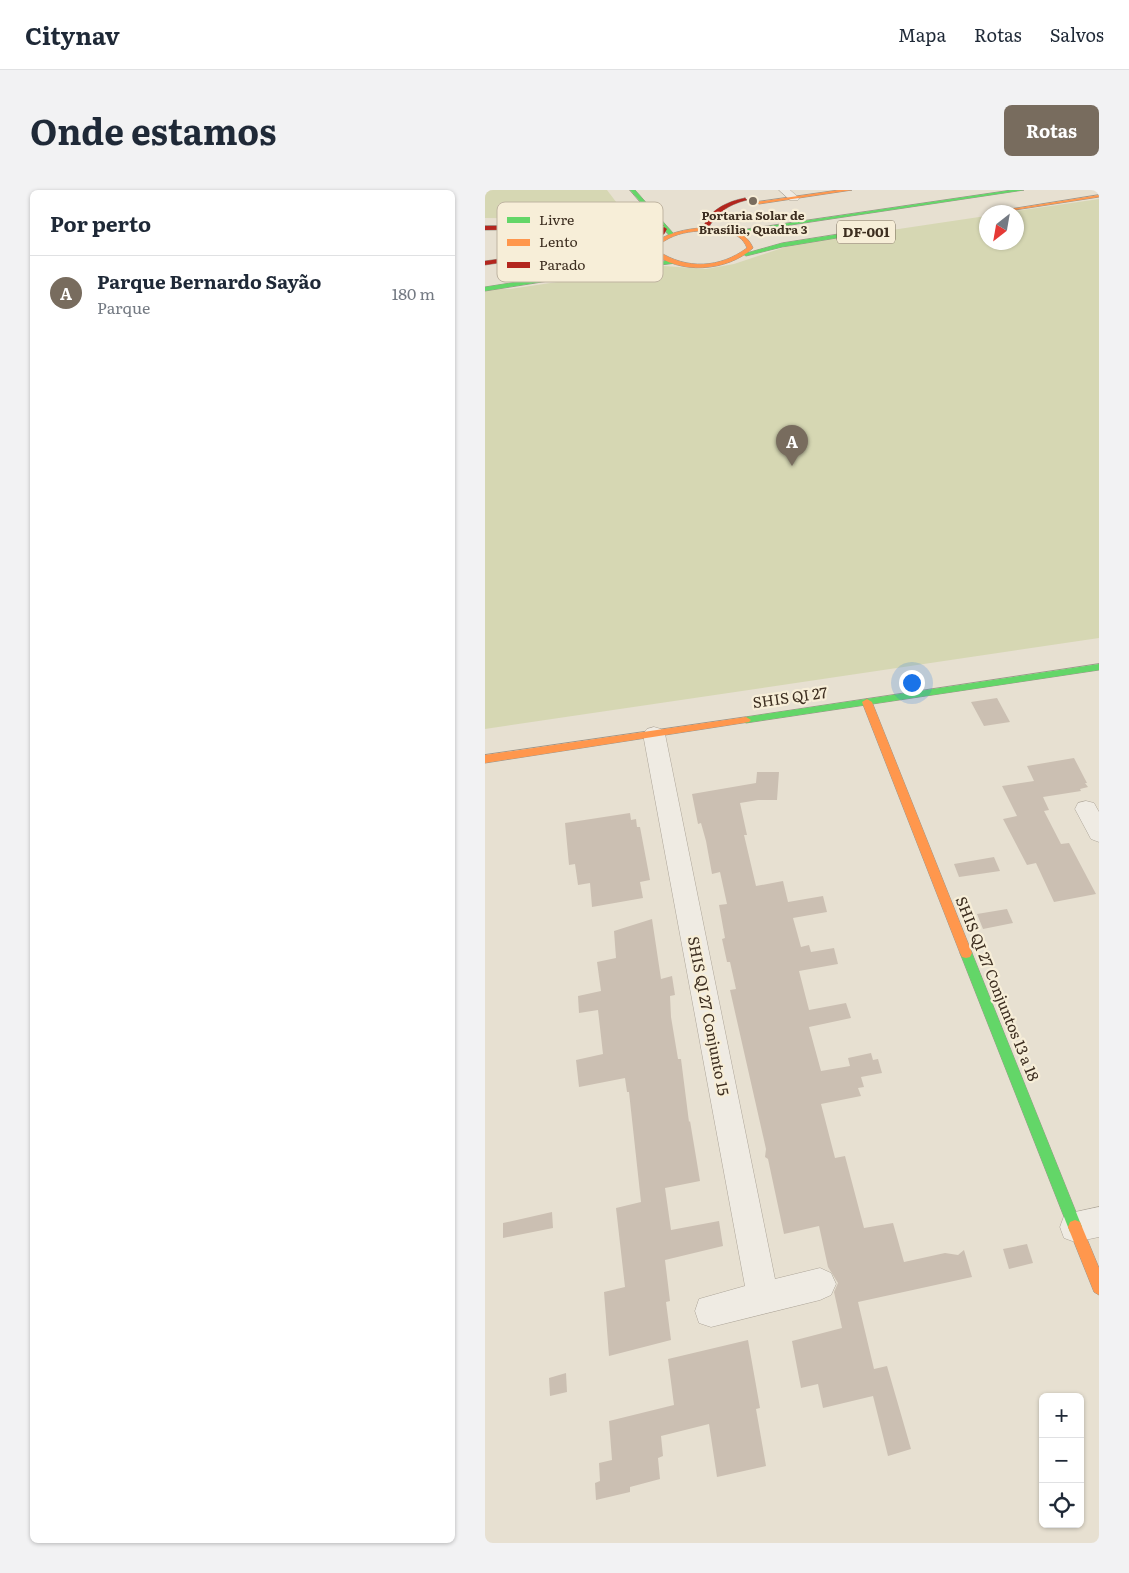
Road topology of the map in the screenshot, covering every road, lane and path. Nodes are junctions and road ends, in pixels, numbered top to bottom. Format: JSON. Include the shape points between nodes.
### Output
{"nodes":[{"id":1,"x":632,"y":190,"type":"edge"},
{"id":2,"x":813,"y":190,"type":"edge"},
{"id":3,"x":850,"y":190,"type":"edge"},
{"id":4,"x":1022,"y":190,"type":"edge"},
{"id":5,"x":789,"y":194,"type":"edge"},
{"id":6,"x":1099,"y":196,"type":"edge"},
{"id":7,"x":642,"y":202,"type":"edge"},
{"id":8,"x":1024,"y":207,"type":"edge"},
{"id":9,"x":663,"y":226,"type":"edge"},
{"id":10,"x":705,"y":229,"type":"junction"},
{"id":11,"x":663,"y":230,"type":"edge"},
{"id":12,"x":666,"y":230,"type":"junction"},
{"id":13,"x":663,"y":232,"type":"edge"},
{"id":14,"x":731,"y":232,"type":"junction"},
{"id":15,"x":865,"y":232,"type":"dead end"},
{"id":16,"x":663,"y":234,"type":"edge"},
{"id":17,"x":746,"y":254,"type":"junction"},
{"id":18,"x":663,"y":257,"type":"edge"},
{"id":19,"x":674,"y":262,"type":"junction"},
{"id":20,"x":663,"y":263,"type":"edge"},
{"id":21,"x":529,"y":282,"type":"edge"},
{"id":22,"x":485,"y":289,"type":"edge"},
{"id":23,"x":1099,"y":667,"type":"edge"},
{"id":24,"x":867,"y":702,"type":"junction"},
{"id":25,"x":654,"y":734,"type":"junction"},
{"id":26,"x":485,"y":759,"type":"edge"},
{"id":27,"x":1086,"y":809,"type":"dead end"},
{"id":28,"x":1099,"y":833,"type":"edge"},
{"id":29,"x":1087,"y":1224,"type":"edge"},
{"id":30,"x":820,"y":1284,"type":"dead end"},
{"id":31,"x":1099,"y":1287,"type":"edge"},
{"id":32,"x":763,"y":1298,"type":"junction"},
{"id":33,"x":711,"y":1311,"type":"dead end"}],
"edges":[{"from":1,"to":7,"type":"main road"},
{"from":2,"to":5,"type":"main road"},
{"from":3,"to":5,"type":"main road"},
{"from":4,"to":14,"type":"main road","number":"DF-001"},
{"from":5,"to":10,"type":"main road","via":[[730,202],[715,210]]},
{"from":6,"to":8,"type":"main road"},
{"from":9,"to":12,"type":"main road"},
{"from":10,"to":12,"type":"main road","number":"DF-001"},
{"from":10,"to":14,"type":"main road","number":"DF-001"},
{"from":11,"to":12,"type":"main road"},
{"from":12,"to":13,"type":"main road"},
{"from":12,"to":16,"type":"main road","number":"DF-001"},
{"from":14,"to":17,"type":"main road","via":[[749,242]]},
{"from":15,"to":17,"type":"main road","number":"DF-001"},
{"from":17,"to":19,"type":"main road","number":"DF-001","via":[[713,265]]},
{"from":18,"to":19,"type":"main road"},
{"from":19,"to":20,"type":"main road","number":"DF-001"},
{"from":21,"to":22,"type":"main road","number":"DF-001"},
{"from":23,"to":24,"type":"main road","name":"SHIS QI 27"},
{"from":24,"to":25,"type":"main road","name":"SHIS QI 27"},
{"from":24,"to":29,"type":"main road","name":"SHIS QI 27 Conjuntos 13 a 18"},
{"from":25,"to":26,"type":"main road","name":"SHIS QI 27"},
{"from":25,"to":32,"type":"street","name":"SHIS QI 27 Conjunto 15"},
{"from":27,"to":28,"type":"street"},
{"from":29,"to":31,"type":"main road","name":"SHIS QI 27 Conjuntos 13 a 18"},
{"from":30,"to":32,"type":"street"},
{"from":32,"to":33,"type":"street"}]}
